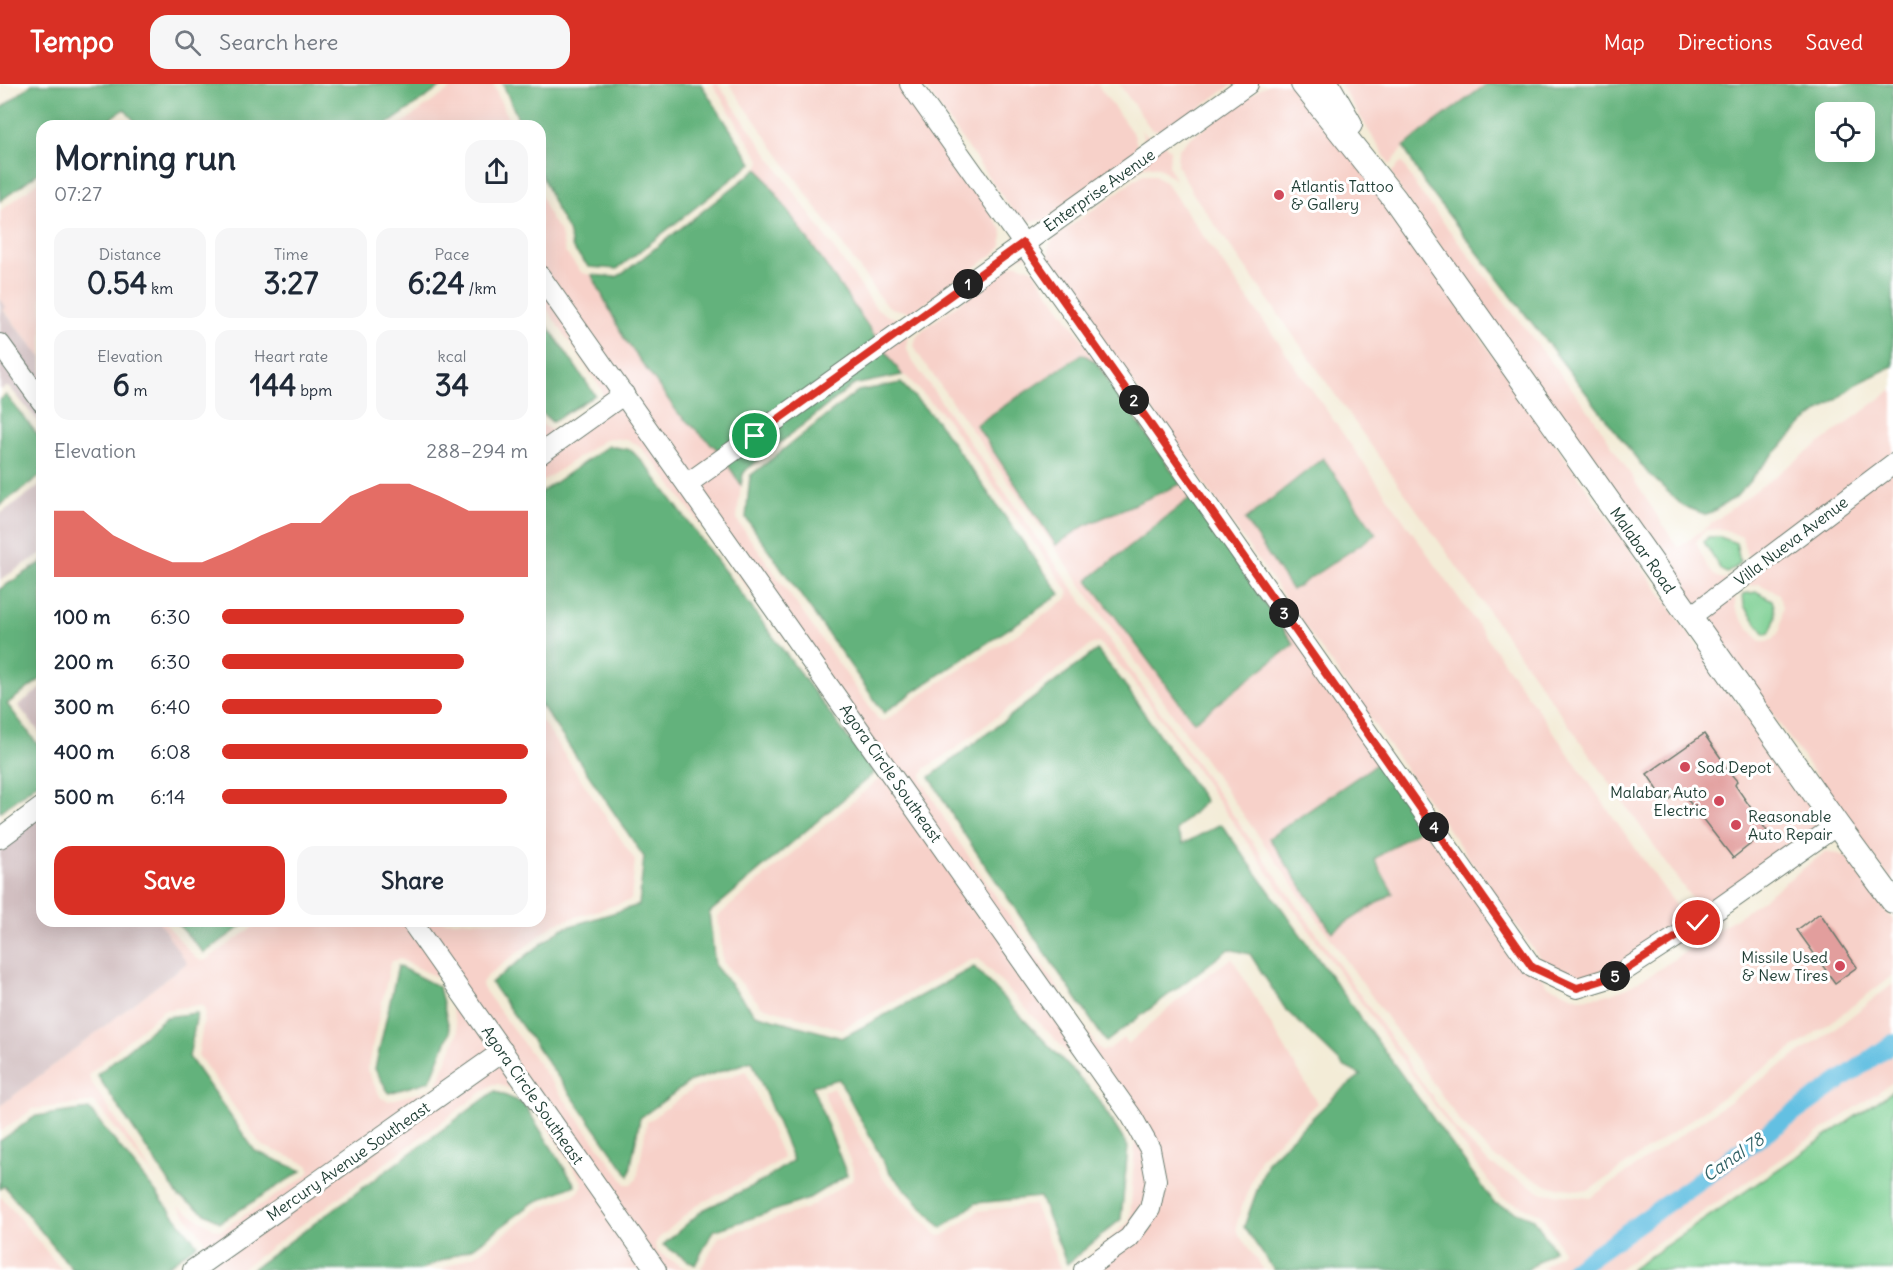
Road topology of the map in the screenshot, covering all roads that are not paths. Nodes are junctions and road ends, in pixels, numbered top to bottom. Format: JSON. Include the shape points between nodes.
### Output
{"nodes":[{"id":1,"x":910,"y":84,"type":"edge"},
{"id":2,"x":1248,"y":84,"type":"edge"},
{"id":3,"x":1303,"y":84,"type":"edge"},
{"id":4,"x":1327,"y":84,"type":"edge"},
{"id":5,"x":1394,"y":198,"type":"junction"},
{"id":6,"x":1023,"y":243,"type":"junction"},
{"id":7,"x":546,"y":284,"type":"edge"},
{"id":8,"x":0,"y":344,"type":"edge"},
{"id":9,"x":36,"y":394,"type":"edge"},
{"id":10,"x":624,"y":394,"type":"junction"},
{"id":11,"x":546,"y":449,"type":"edge"},
{"id":12,"x":1893,"y":464,"type":"edge"},
{"id":13,"x":687,"y":484,"type":"junction"},
{"id":14,"x":1690,"y":617,"type":"junction"},
{"id":15,"x":36,"y":811,"type":"edge"},
{"id":16,"x":1837,"y":825,"type":"junction"},
{"id":17,"x":0,"y":838,"type":"edge"},
{"id":18,"x":1893,"y":901,"type":"edge"},
{"id":19,"x":415,"y":927,"type":"edge"},
{"id":20,"x":502,"y":1051,"type":"junction"},
{"id":21,"x":193,"y":1270,"type":"edge"},
{"id":22,"x":656,"y":1270,"type":"edge"},
{"id":23,"x":1084,"y":1270,"type":"edge"}],
"edges":[{"from":1,"to":6,"type":"street"},
{"from":2,"to":6,"type":"street","name":"Enterprise Avenue"},
{"from":3,"to":5,"type":"main road","name":"Malabar Road"},
{"from":4,"to":5,"type":"main road","name":"Malabar Road"},
{"from":5,"to":14,"type":"main road","name":"Malabar Road"},
{"from":6,"to":13,"type":"street","name":"Enterprise Avenue"},
{"from":6,"to":16,"type":"street","via":[[1532,967],[1577,988],[1616,976]]},
{"from":7,"to":10,"type":"street","name":"Agora Circle Southeast"},
{"from":8,"to":9,"type":"street"},
{"from":10,"to":11,"type":"street"},
{"from":10,"to":13,"type":"street","name":"Agora Circle Southeast"},
{"from":12,"to":14,"type":"street","name":"Villa Nueva Avenue"},
{"from":13,"to":23,"type":"street","name":"Agora Circle Southeast","via":[[1132,1116],[1150,1149],[1156,1180],[1149,1209],[1129,1238]]},
{"from":14,"to":16,"type":"main road","name":"Malabar Road"},
{"from":15,"to":17,"type":"street"},
{"from":16,"to":18,"type":"main road","name":"Malabar Road"},
{"from":19,"to":20,"type":"street","name":"Agora Circle Southeast"},
{"from":20,"to":21,"type":"street","name":"Mercury Avenue Southeast"},
{"from":20,"to":22,"type":"street","name":"Agora Circle Southeast"}]}
